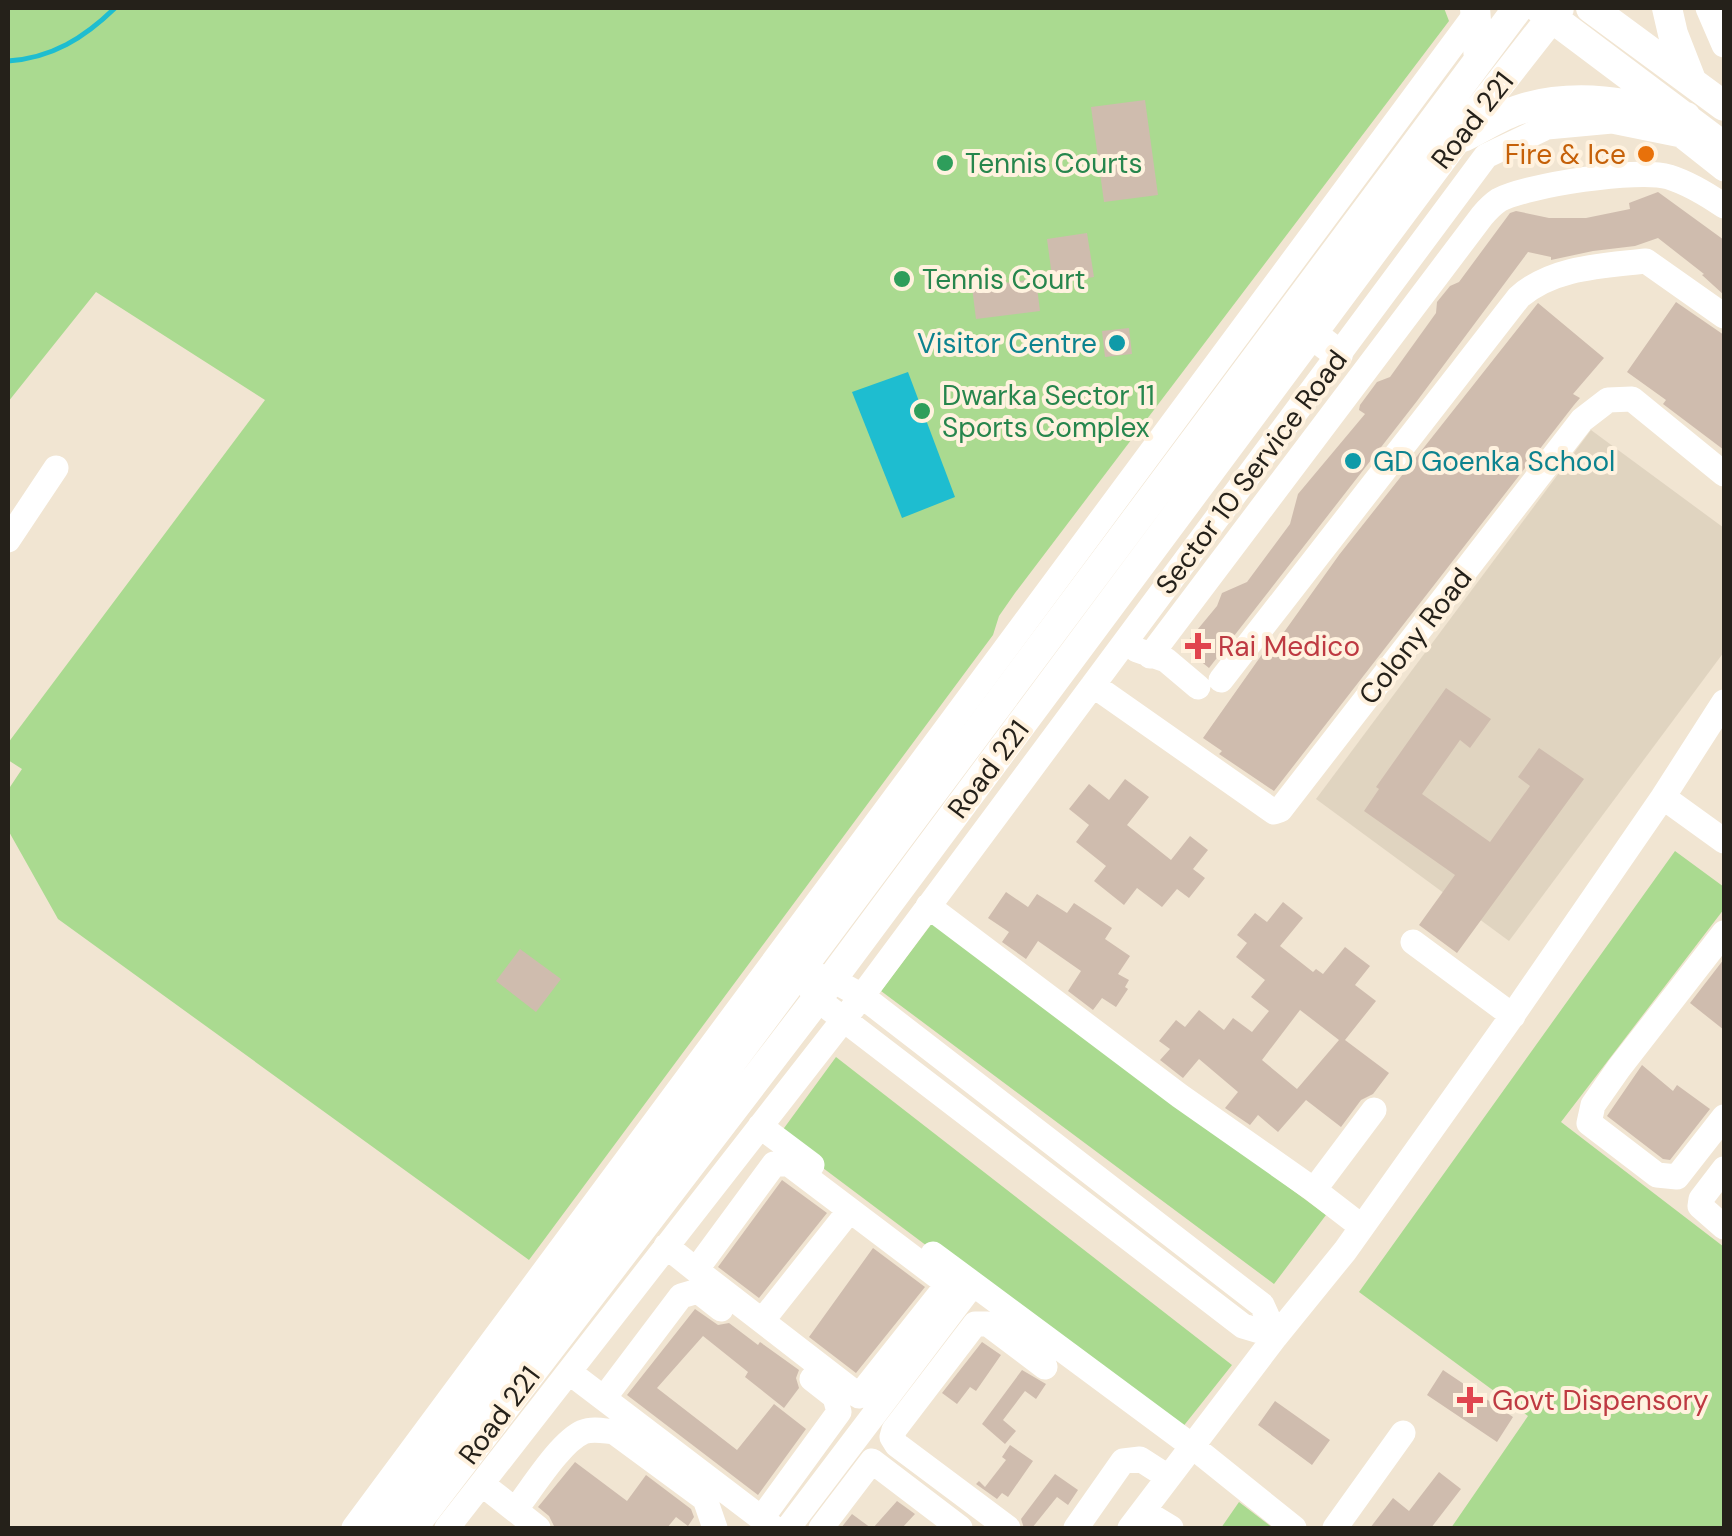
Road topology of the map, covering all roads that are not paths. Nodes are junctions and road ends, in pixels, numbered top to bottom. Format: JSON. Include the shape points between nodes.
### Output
{"nodes":[{"id":1,"x":1518,"y":8,"type":"edge"},
{"id":2,"x":1591,"y":8,"type":"edge"},
{"id":3,"x":1668,"y":8,"type":"edge"},
{"id":4,"x":1708,"y":8,"type":"edge"},
{"id":5,"x":1475,"y":11,"type":"edge"},
{"id":6,"x":1549,"y":11,"type":"edge"},
{"id":7,"x":1724,"y":46,"type":"edge"},
{"id":8,"x":1479,"y":60,"type":"junction"},
{"id":9,"x":1692,"y":81,"type":"junction"},
{"id":10,"x":1724,"y":106,"type":"edge"},
{"id":11,"x":1686,"y":118,"type":"junction"},
{"id":12,"x":1455,"y":141,"type":"junction"},
{"id":13,"x":1724,"y":147,"type":"edge"},
{"id":14,"x":1724,"y":169,"type":"edge"},
{"id":15,"x":1724,"y":206,"type":"edge"},
{"id":16,"x":1724,"y":316,"type":"edge"},
{"id":17,"x":1312,"y":334,"type":"junction"},
{"id":18,"x":1338,"y":354,"type":"junction"},
{"id":19,"x":1228,"y":373,"type":"junction"},
{"id":20,"x":56,"y":468,"type":"dead end"},
{"id":21,"x":1724,"y":474,"type":"edge"},
{"id":22,"x":8,"y":540,"type":"edge"},
{"id":23,"x":1123,"y":644,"type":"junction"},
{"id":24,"x":1150,"y":656,"type":"junction"},
{"id":25,"x":1093,"y":685,"type":"junction"},
{"id":26,"x":1724,"y":702,"type":"edge"},
{"id":27,"x":1662,"y":796,"type":"junction"},
{"id":28,"x":1724,"y":841,"type":"edge"},
{"id":29,"x":928,"y":906,"type":"junction"},
{"id":30,"x":1724,"y":933,"type":"edge"},
{"id":31,"x":1412,"y":942,"type":"dead end"},
{"id":32,"x":801,"y":972,"type":"junction"},
{"id":33,"x":824,"y":989,"type":"junction"},
{"id":34,"x":862,"y":996,"type":"junction"},
{"id":35,"x":1513,"y":1016,"type":"junction"},
{"id":36,"x":844,"y":1020,"type":"junction"},
{"id":37,"x":1374,"y":1110,"type":"dead end"},
{"id":38,"x":1724,"y":1117,"type":"edge"},
{"id":39,"x":760,"y":1126,"type":"junction"},
{"id":40,"x":1724,"y":1169,"type":"edge"},
{"id":41,"x":1314,"y":1190,"type":"junction"},
{"id":42,"x":850,"y":1210,"type":"junction"},
{"id":43,"x":1724,"y":1227,"type":"edge"},
{"id":44,"x":1362,"y":1228,"type":"junction"},
{"id":45,"x":666,"y":1246,"type":"junction"},
{"id":46,"x":696,"y":1270,"type":"junction"},
{"id":47,"x":973,"y":1284,"type":"junction"},
{"id":48,"x":762,"y":1321,"type":"junction"},
{"id":49,"x":1276,"y":1336,"type":"junction"},
{"id":50,"x":1046,"y":1367,"type":"dead end"},
{"id":51,"x":569,"y":1372,"type":"junction"},
{"id":52,"x":604,"y":1398,"type":"junction"},
{"id":53,"x":869,"y":1402,"type":"junction"},
{"id":54,"x":1403,"y":1433,"type":"dead end"},
{"id":55,"x":1192,"y":1446,"type":"junction"},
{"id":56,"x":1168,"y":1478,"type":"junction"},
{"id":57,"x":482,"y":1484,"type":"junction"},
{"id":58,"x":515,"y":1510,"type":"junction"},
{"id":59,"x":1136,"y":1520,"type":"edge"},
{"id":60,"x":768,"y":1524,"type":"edge"},
{"id":61,"x":455,"y":1526,"type":"edge"},
{"id":62,"x":354,"y":1528,"type":"edge"},
{"id":63,"x":383,"y":1528,"type":"edge"},
{"id":64,"x":412,"y":1528,"type":"edge"},
{"id":65,"x":538,"y":1528,"type":"edge"},
{"id":66,"x":715,"y":1528,"type":"edge"},
{"id":67,"x":788,"y":1528,"type":"edge"},
{"id":68,"x":821,"y":1528,"type":"edge"},
{"id":69,"x":960,"y":1528,"type":"edge"},
{"id":70,"x":1008,"y":1528,"type":"edge"},
{"id":71,"x":1076,"y":1528,"type":"edge"},
{"id":72,"x":1171,"y":1528,"type":"edge"},
{"id":73,"x":1294,"y":1528,"type":"edge"},
{"id":74,"x":1335,"y":1528,"type":"edge"}],
"edges":[{"from":1,"to":8,"type":"main road","name":"Road 221"},
{"from":2,"to":9,"type":"main road"},
{"from":3,"to":9,"type":"main road"},
{"from":4,"to":7,"type":"street"},
{"from":5,"to":8,"type":"main road"},
{"from":5,"to":19,"type":"street"},
{"from":6,"to":11,"type":"main road"},
{"from":6,"to":12,"type":"main road","name":"Road 221"},
{"from":8,"to":19,"type":"main road","name":"Road 221"},
{"from":9,"to":10,"type":"main road"},
{"from":11,"to":12,"type":"main road","via":[[1588,99],[1521,108]]},
{"from":11,"to":13,"type":"main road"},
{"from":12,"to":17,"type":"main road","name":"Road 221"},
{"from":14,"to":18,"type":"street","name":"Sector 10 Service Road","via":[[1681,135],[1612,121],[1546,127],[1486,156]]},
{"from":15,"to":24,"type":"street","via":[[1667,176],[1628,174],[1496,202]]},
{"from":16,"to":24,"type":"street","via":[[1646,261],[1563,272],[1532,286],[1209,683]]},
{"from":17,"to":18,"type":"main road"},
{"from":17,"to":33,"type":"main road","name":"Road 221"},
{"from":18,"to":23,"type":"street","name":"Sector 10 Service Road"},
{"from":19,"to":32,"type":"main road","name":"Road 221"},
{"from":19,"to":62,"type":"street"},
{"from":20,"to":22,"type":"street"},
{"from":21,"to":25,"type":"street","name":"Colony Road","via":[[1632,399],[1608,400],[1582,420],[1280,810],[1265,809]]},
{"from":23,"to":24,"type":"street"},
{"from":23,"to":25,"type":"street","name":"Sector 10 Service Road"},
{"from":25,"to":29,"type":"street","name":"Sector 10 Service Road"},
{"from":26,"to":27,"type":"street"},
{"from":27,"to":28,"type":"street"},
{"from":27,"to":35,"type":"street"},
{"from":29,"to":34,"type":"street","name":"Sector 10 Service Road"},
{"from":29,"to":41,"type":"street"},
{"from":30,"to":38,"type":"street","via":[[1618,1068],[1592,1105],[1589,1123],[1658,1175],[1677,1177]]},
{"from":31,"to":35,"type":"street"},
{"from":32,"to":33,"type":"street"},
{"from":32,"to":63,"type":"main road","name":"Road 221"},
{"from":33,"to":34,"type":"street"},
{"from":33,"to":36,"type":"street"},
{"from":33,"to":64,"type":"main road","name":"Road 221"},
{"from":34,"to":36,"type":"street","name":"Sector 10 Service Road"},
{"from":34,"to":49,"type":"street","via":[[1262,1306]]},
{"from":35,"to":44,"type":"street"},
{"from":36,"to":39,"type":"street","name":"Sector 10 Service Road"},
{"from":36,"to":49,"type":"street","via":[[1243,1326]]},
{"from":37,"to":41,"type":"street"},
{"from":39,"to":45,"type":"street","name":"Sector 10 Service Road"},
{"from":39,"to":47,"type":"street"},
{"from":40,"to":43,"type":"street","via":[[1700,1206]]},
{"from":41,"to":44,"type":"street"},
{"from":42,"to":46,"type":"street","via":[[790,1164],[774,1164]]},
{"from":42,"to":48,"type":"street"},
{"from":42,"to":53,"type":"street","via":[[944,1284]]},
{"from":44,"to":49,"type":"street"},
{"from":45,"to":46,"type":"street"},
{"from":45,"to":51,"type":"street","name":"Sector 10 Service Road"},
{"from":46,"to":48,"type":"street"},
{"from":47,"to":53,"type":"street"},
{"from":47,"to":55,"type":"street"},
{"from":48,"to":53,"type":"street"},
{"from":49,"to":55,"type":"street"},
{"from":50,"to":70,"type":"street","via":[[988,1324],[975,1324],[892,1437]]},
{"from":51,"to":52,"type":"street"},
{"from":51,"to":57,"type":"street","name":"Sector 10 Service Road"},
{"from":52,"to":60,"type":"street"},
{"from":52,"to":60,"type":"street","via":[[680,1296],[698,1291],[838,1404]]},
{"from":53,"to":67,"type":"street"},
{"from":54,"to":74,"type":"street"},
{"from":55,"to":56,"type":"street"},
{"from":55,"to":73,"type":"street"},
{"from":56,"to":59,"type":"street"},
{"from":56,"to":71,"type":"street","via":[[1140,1459],[1123,1462]]},
{"from":57,"to":58,"type":"street"},
{"from":57,"to":61,"type":"street","name":"Sector 10 Service Road"},
{"from":58,"to":65,"type":"street"},
{"from":58,"to":66,"type":"street","via":[[571,1440],[598,1430],[614,1432],[704,1499]]},
{"from":59,"to":72,"type":"street"},
{"from":68,"to":69,"type":"street","via":[[872,1460]]}]}
